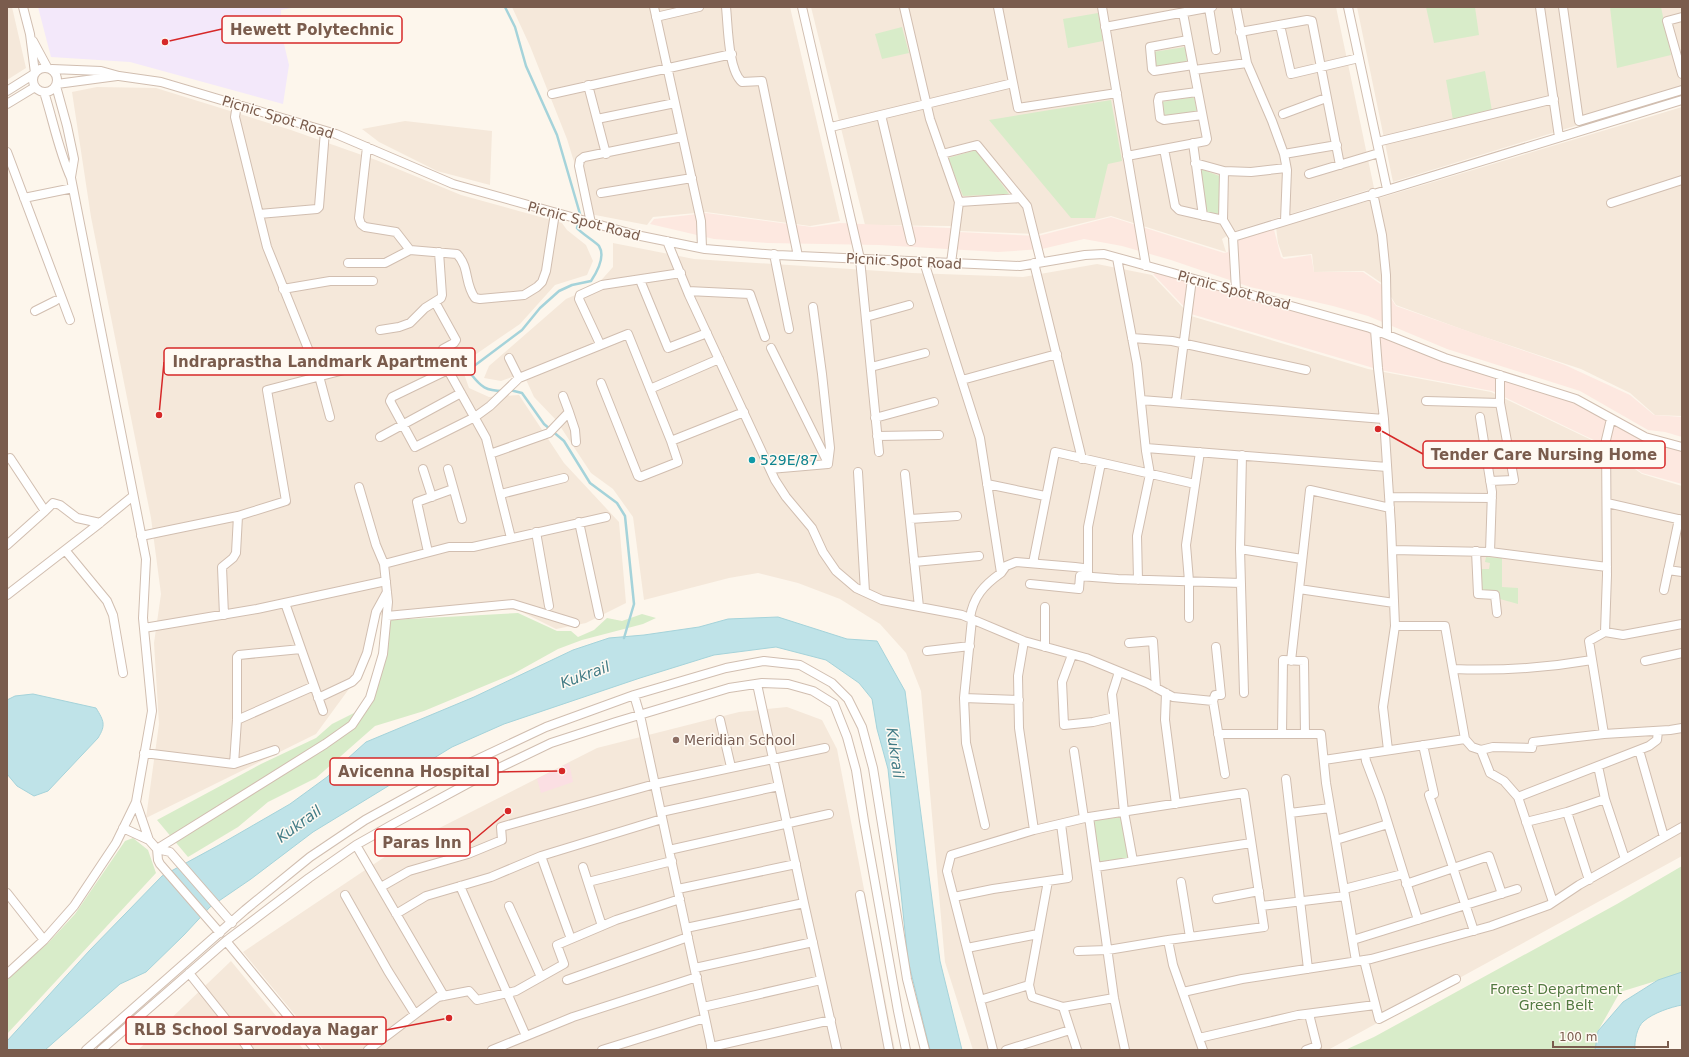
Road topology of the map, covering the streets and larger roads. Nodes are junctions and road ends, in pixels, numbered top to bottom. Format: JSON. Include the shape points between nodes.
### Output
{"nodes":[{"id":1,"x":23,"y":7,"type":"edge"},
{"id":2,"x":654,"y":7,"type":"edge"},
{"id":3,"x":699,"y":7,"type":"edge"},
{"id":4,"x":726,"y":7,"type":"edge"},
{"id":5,"x":802,"y":7,"type":"edge"},
{"id":6,"x":904,"y":7,"type":"edge"},
{"id":7,"x":998,"y":7,"type":"edge"},
{"id":8,"x":1102,"y":7,"type":"edge"},
{"id":9,"x":1211,"y":7,"type":"edge"},
{"id":10,"x":1236,"y":7,"type":"edge"},
{"id":11,"x":1348,"y":7,"type":"edge"},
{"id":12,"x":1540,"y":7,"type":"edge"},
{"id":13,"x":1563,"y":7,"type":"edge"},
{"id":14,"x":1183,"y":12,"type":"junction"},
{"id":15,"x":656,"y":17,"type":"junction"},
{"id":16,"x":1682,"y":17,"type":"edge"},
{"id":17,"x":1280,"y":25,"type":"junction"},
{"id":18,"x":1105,"y":27,"type":"junction"},
{"id":19,"x":1240,"y":32,"type":"junction"},
{"id":20,"x":30,"y":34,"type":"junction"},
{"id":21,"x":1188,"y":40,"type":"junction"},
{"id":22,"x":1216,"y":50,"type":"dead end"},
{"id":23,"x":732,"y":54,"type":"junction"},
{"id":24,"x":1359,"y":58,"type":"junction"},
{"id":25,"x":1247,"y":63,"type":"junction"},
{"id":26,"x":1321,"y":66,"type":"junction"},
{"id":27,"x":50,"y":68,"type":"junction"},
{"id":28,"x":668,"y":68,"type":"junction"},
{"id":29,"x":1193,"y":68,"type":"junction"},
{"id":30,"x":34,"y":74,"type":"junction"},
{"id":31,"x":1682,"y":74,"type":"edge"},
{"id":32,"x":120,"y":76,"type":"junction"},
{"id":33,"x":1013,"y":83,"type":"junction"},
{"id":34,"x":56,"y":85,"type":"junction"},
{"id":35,"x":588,"y":85,"type":"junction"},
{"id":36,"x":36,"y":87,"type":"junction"},
{"id":37,"x":1682,"y":90,"type":"edge"},
{"id":38,"x":7,"y":91,"type":"edge"},
{"id":39,"x":44,"y":92,"type":"junction"},
{"id":40,"x":1197,"y":92,"type":"junction"},
{"id":41,"x":1117,"y":93,"type":"junction"},
{"id":42,"x":552,"y":94,"type":"dead end"},
{"id":43,"x":1326,"y":98,"type":"junction"},
{"id":44,"x":1554,"y":99,"type":"junction"},
{"id":45,"x":1682,"y":100,"type":"edge"},
{"id":46,"x":675,"y":103,"type":"junction"},
{"id":47,"x":7,"y":104,"type":"edge"},
{"id":48,"x":237,"y":104,"type":"junction"},
{"id":49,"x":927,"y":104,"type":"junction"},
{"id":50,"x":1283,"y":114,"type":"dead end"},
{"id":51,"x":881,"y":115,"type":"junction"},
{"id":52,"x":1202,"y":115,"type":"junction"},
{"id":53,"x":597,"y":119,"type":"junction"},
{"id":54,"x":831,"y":127,"type":"junction"},
{"id":55,"x":325,"y":131,"type":"junction"},
{"id":56,"x":1559,"y":136,"type":"junction"},
{"id":57,"x":682,"y":137,"type":"junction"},
{"id":58,"x":1377,"y":142,"type":"junction"},
{"id":59,"x":1193,"y":143,"type":"junction"},
{"id":60,"x":1337,"y":145,"type":"junction"},
{"id":61,"x":367,"y":147,"type":"junction"},
{"id":62,"x":1164,"y":149,"type":"junction"},
{"id":63,"x":7,"y":152,"type":"edge"},
{"id":64,"x":606,"y":154,"type":"junction"},
{"id":65,"x":942,"y":154,"type":"junction"},
{"id":66,"x":1284,"y":154,"type":"junction"},
{"id":67,"x":1379,"y":154,"type":"junction"},
{"id":68,"x":1128,"y":156,"type":"junction"},
{"id":69,"x":1196,"y":163,"type":"junction"},
{"id":70,"x":1340,"y":165,"type":"junction"},
{"id":71,"x":1286,"y":168,"type":"junction"},
{"id":72,"x":1224,"y":171,"type":"junction"},
{"id":73,"x":1309,"y":174,"type":"dead end"},
{"id":74,"x":71,"y":178,"type":"junction"},
{"id":75,"x":692,"y":178,"type":"junction"},
{"id":76,"x":1682,"y":180,"type":"edge"},
{"id":77,"x":73,"y":188,"type":"junction"},
{"id":78,"x":1387,"y":189,"type":"junction"},
{"id":79,"x":601,"y":193,"type":"dead end"},
{"id":80,"x":1372,"y":194,"type":"junction"},
{"id":81,"x":24,"y":198,"type":"junction"},
{"id":82,"x":1020,"y":198,"type":"junction"},
{"id":83,"x":959,"y":202,"type":"junction"},
{"id":84,"x":1611,"y":203,"type":"dead end"},
{"id":85,"x":555,"y":213,"type":"junction"},
{"id":86,"x":259,"y":214,"type":"junction"},
{"id":87,"x":1204,"y":216,"type":"junction"},
{"id":88,"x":1223,"y":220,"type":"junction"},
{"id":89,"x":1284,"y":221,"type":"junction"},
{"id":90,"x":588,"y":222,"type":"junction"},
{"id":91,"x":1233,"y":236,"type":"junction"},
{"id":92,"x":668,"y":241,"type":"junction"},
{"id":93,"x":911,"y":241,"type":"dead end"},
{"id":94,"x":702,"y":248,"type":"junction"},
{"id":95,"x":410,"y":250,"type":"junction"},
{"id":96,"x":439,"y":252,"type":"junction"},
{"id":97,"x":774,"y":254,"type":"junction"},
{"id":98,"x":798,"y":256,"type":"junction"},
{"id":99,"x":1117,"y":258,"type":"junction"},
{"id":100,"x":860,"y":259,"type":"junction"},
{"id":101,"x":924,"y":262,"type":"junction"},
{"id":102,"x":348,"y":263,"type":"dead end"},
{"id":103,"x":951,"y":263,"type":"junction"},
{"id":104,"x":1038,"y":263,"type":"junction"},
{"id":105,"x":1146,"y":266,"type":"junction"},
{"id":106,"x":680,"y":273,"type":"junction"},
{"id":107,"x":1192,"y":278,"type":"junction"},
{"id":108,"x":640,"y":280,"type":"junction"},
{"id":109,"x":373,"y":281,"type":"dead end"},
{"id":110,"x":284,"y":289,"type":"junction"},
{"id":111,"x":1236,"y":290,"type":"junction"},
{"id":112,"x":688,"y":291,"type":"junction"},
{"id":113,"x":55,"y":301,"type":"dead end"},
{"id":114,"x":435,"y":302,"type":"junction"},
{"id":115,"x":909,"y":305,"type":"dead end"},
{"id":116,"x":813,"y":307,"type":"dead end"},
{"id":117,"x":35,"y":311,"type":"dead end"},
{"id":118,"x":866,"y":317,"type":"junction"},
{"id":119,"x":70,"y":320,"type":"dead end"},
{"id":120,"x":789,"y":329,"type":"dead end"},
{"id":121,"x":380,"y":330,"type":"dead end"},
{"id":122,"x":1375,"y":330,"type":"junction"},
{"id":123,"x":707,"y":333,"type":"junction"},
{"id":124,"x":1386,"y":334,"type":"junction"},
{"id":125,"x":765,"y":337,"type":"dead end"},
{"id":126,"x":1132,"y":338,"type":"junction"},
{"id":127,"x":1183,"y":343,"type":"junction"},
{"id":128,"x":600,"y":344,"type":"junction"},
{"id":129,"x":771,"y":348,"type":"dead end"},
{"id":130,"x":925,"y":353,"type":"dead end"},
{"id":131,"x":406,"y":354,"type":"dead end"},
{"id":132,"x":1057,"y":354,"type":"junction"},
{"id":133,"x":509,"y":358,"type":"dead end"},
{"id":134,"x":719,"y":359,"type":"junction"},
{"id":135,"x":871,"y":367,"type":"junction"},
{"id":136,"x":448,"y":370,"type":"junction"},
{"id":137,"x":1306,"y":370,"type":"dead end"},
{"id":138,"x":1500,"y":375,"type":"junction"},
{"id":139,"x":319,"y":376,"type":"junction"},
{"id":140,"x":519,"y":378,"type":"junction"},
{"id":141,"x":962,"y":380,"type":"junction"},
{"id":142,"x":601,"y":383,"type":"dead end"},
{"id":143,"x":650,"y":389,"type":"junction"},
{"id":144,"x":461,"y":393,"type":"junction"},
{"id":145,"x":563,"y":396,"type":"dead end"},
{"id":146,"x":1141,"y":400,"type":"junction"},
{"id":147,"x":934,"y":402,"type":"dead end"},
{"id":148,"x":1176,"y":402,"type":"junction"},
{"id":149,"x":1426,"y":402,"type":"dead end"},
{"id":150,"x":1500,"y":403,"type":"junction"},
{"id":151,"x":569,"y":412,"type":"junction"},
{"id":152,"x":744,"y":412,"type":"junction"},
{"id":153,"x":330,"y":417,"type":"dead end"},
{"id":154,"x":475,"y":417,"type":"junction"},
{"id":155,"x":1480,"y":417,"type":"dead end"},
{"id":156,"x":876,"y":418,"type":"junction"},
{"id":157,"x":1384,"y":419,"type":"junction"},
{"id":158,"x":1611,"y":419,"type":"junction"},
{"id":159,"x":402,"y":425,"type":"junction"},
{"id":160,"x":939,"y":434,"type":"dead end"},
{"id":161,"x":877,"y":436,"type":"junction"},
{"id":162,"x":380,"y":437,"type":"dead end"},
{"id":163,"x":671,"y":441,"type":"junction"},
{"id":164,"x":576,"y":442,"type":"dead end"},
{"id":165,"x":1682,"y":447,"type":"edge"},
{"id":166,"x":1146,"y":448,"type":"junction"},
{"id":167,"x":879,"y":452,"type":"dead end"},
{"id":168,"x":1200,"y":452,"type":"junction"},
{"id":169,"x":490,"y":454,"type":"junction"},
{"id":170,"x":1242,"y":455,"type":"junction"},
{"id":171,"x":7,"y":459,"type":"edge"},
{"id":172,"x":1082,"y":459,"type":"junction"},
{"id":173,"x":1101,"y":463,"type":"junction"},
{"id":174,"x":828,"y":464,"type":"junction"},
{"id":175,"x":1387,"y":467,"type":"junction"},
{"id":176,"x":423,"y":469,"type":"dead end"},
{"id":177,"x":448,"y":469,"type":"dead end"},
{"id":178,"x":770,"y":469,"type":"junction"},
{"id":179,"x":858,"y":472,"type":"dead end"},
{"id":180,"x":905,"y":474,"type":"dead end"},
{"id":181,"x":1150,"y":474,"type":"junction"},
{"id":182,"x":564,"y":478,"type":"dead end"},
{"id":183,"x":1490,"y":482,"type":"junction"},
{"id":184,"x":987,"y":484,"type":"junction"},
{"id":185,"x":1195,"y":484,"type":"junction"},
{"id":186,"x":360,"y":488,"type":"dead end"},
{"id":187,"x":453,"y":489,"type":"junction"},
{"id":188,"x":501,"y":494,"type":"junction"},
{"id":189,"x":133,"y":496,"type":"junction"},
{"id":190,"x":1045,"y":496,"type":"junction"},
{"id":191,"x":432,"y":497,"type":"junction"},
{"id":192,"x":1389,"y":497,"type":"junction"},
{"id":193,"x":1492,"y":498,"type":"junction"},
{"id":194,"x":1607,"y":503,"type":"junction"},
{"id":195,"x":1390,"y":508,"type":"junction"},
{"id":196,"x":45,"y":511,"type":"junction"},
{"id":197,"x":238,"y":516,"type":"junction"},
{"id":198,"x":957,"y":516,"type":"dead end"},
{"id":199,"x":606,"y":517,"type":"dead end"},
{"id":200,"x":462,"y":519,"type":"dead end"},
{"id":201,"x":910,"y":519,"type":"junction"},
{"id":202,"x":1681,"y":519,"type":"edge"},
{"id":203,"x":579,"y":522,"type":"junction"},
{"id":204,"x":100,"y":523,"type":"junction"},
{"id":205,"x":536,"y":532,"type":"junction"},
{"id":206,"x":141,"y":536,"type":"junction"},
{"id":207,"x":511,"y":538,"type":"junction"},
{"id":208,"x":7,"y":545,"type":"edge"},
{"id":209,"x":1240,"y":549,"type":"junction"},
{"id":210,"x":65,"y":550,"type":"junction"},
{"id":211,"x":1392,"y":550,"type":"junction"},
{"id":212,"x":1476,"y":551,"type":"junction"},
{"id":213,"x":428,"y":552,"type":"junction"},
{"id":214,"x":1490,"y":552,"type":"junction"},
{"id":215,"x":979,"y":556,"type":"dead end"},
{"id":216,"x":1302,"y":560,"type":"junction"},
{"id":217,"x":914,"y":562,"type":"junction"},
{"id":218,"x":1033,"y":563,"type":"junction"},
{"id":219,"x":384,"y":564,"type":"junction"},
{"id":220,"x":1607,"y":567,"type":"junction"},
{"id":221,"x":1668,"y":570,"type":"junction"},
{"id":222,"x":1682,"y":572,"type":"edge"},
{"id":223,"x":1001,"y":573,"type":"junction"},
{"id":224,"x":1085,"y":576,"type":"junction"},
{"id":225,"x":1138,"y":580,"type":"junction"},
{"id":226,"x":1189,"y":581,"type":"junction"},
{"id":227,"x":386,"y":582,"type":"junction"},
{"id":228,"x":1241,"y":583,"type":"junction"},
{"id":229,"x":1030,"y":584,"type":"dead end"},
{"id":230,"x":1299,"y":589,"type":"junction"},
{"id":231,"x":1664,"y":590,"type":"dead end"},
{"id":232,"x":387,"y":592,"type":"junction"},
{"id":233,"x":865,"y":592,"type":"junction"},
{"id":234,"x":7,"y":595,"type":"edge"},
{"id":235,"x":285,"y":603,"type":"junction"},
{"id":236,"x":1394,"y":603,"type":"junction"},
{"id":237,"x":549,"y":606,"type":"dead end"},
{"id":238,"x":918,"y":607,"type":"junction"},
{"id":239,"x":1046,"y":607,"type":"dead end"},
{"id":240,"x":1497,"y":613,"type":"dead end"},
{"id":241,"x":224,"y":615,"type":"junction"},
{"id":242,"x":598,"y":615,"type":"dead end"},
{"id":243,"x":387,"y":616,"type":"junction"},
{"id":244,"x":1189,"y":618,"type":"dead end"},
{"id":245,"x":971,"y":619,"type":"junction"},
{"id":246,"x":575,"y":623,"type":"dead end"},
{"id":247,"x":1682,"y":624,"type":"edge"},
{"id":248,"x":1395,"y":626,"type":"junction"},
{"id":249,"x":144,"y":628,"type":"junction"},
{"id":250,"x":1605,"y":632,"type":"junction"},
{"id":251,"x":1024,"y":641,"type":"junction"},
{"id":252,"x":1130,"y":643,"type":"dead end"},
{"id":253,"x":970,"y":646,"type":"junction"},
{"id":254,"x":1045,"y":647,"type":"junction"},
{"id":255,"x":1216,"y":647,"type":"dead end"},
{"id":256,"x":301,"y":649,"type":"junction"},
{"id":257,"x":927,"y":651,"type":"dead end"},
{"id":258,"x":1682,"y":652,"type":"edge"},
{"id":259,"x":1072,"y":654,"type":"junction"},
{"id":260,"x":1592,"y":660,"type":"junction"},
{"id":261,"x":1291,"y":661,"type":"junction"},
{"id":262,"x":1644,"y":661,"type":"dead end"},
{"id":263,"x":1453,"y":669,"type":"junction"},
{"id":264,"x":1119,"y":672,"type":"junction"},
{"id":265,"x":123,"y":673,"type":"dead end"},
{"id":266,"x":757,"y":684,"type":"junction"},
{"id":267,"x":314,"y":686,"type":"junction"},
{"id":268,"x":1156,"y":688,"type":"junction"},
{"id":269,"x":1166,"y":693,"type":"junction"},
{"id":270,"x":1244,"y":693,"type":"dead end"},
{"id":271,"x":634,"y":695,"type":"junction"},
{"id":272,"x":318,"y":698,"type":"junction"},
{"id":273,"x":964,"y":698,"type":"junction"},
{"id":274,"x":1018,"y":700,"type":"junction"},
{"id":275,"x":1213,"y":701,"type":"junction"},
{"id":276,"x":323,"y":711,"type":"dead end"},
{"id":277,"x":640,"y":715,"type":"junction"},
{"id":278,"x":1114,"y":717,"type":"junction"},
{"id":279,"x":237,"y":720,"type":"junction"},
{"id":280,"x":720,"y":720,"type":"dead end"},
{"id":281,"x":1682,"y":728,"type":"edge"},
{"id":282,"x":1658,"y":731,"type":"junction"},
{"id":283,"x":1218,"y":734,"type":"junction"},
{"id":284,"x":1282,"y":734,"type":"junction"},
{"id":285,"x":1305,"y":734,"type":"junction"},
{"id":286,"x":1604,"y":734,"type":"junction"},
{"id":287,"x":1465,"y":739,"type":"junction"},
{"id":288,"x":1422,"y":745,"type":"junction"},
{"id":289,"x":825,"y":748,"type":"dead end"},
{"id":290,"x":275,"y":750,"type":"dead end"},
{"id":291,"x":1388,"y":750,"type":"junction"},
{"id":292,"x":1481,"y":750,"type":"junction"},
{"id":293,"x":1639,"y":750,"type":"junction"},
{"id":294,"x":1074,"y":751,"type":"dead end"},
{"id":295,"x":144,"y":753,"type":"junction"},
{"id":296,"x":1365,"y":754,"type":"junction"},
{"id":297,"x":773,"y":758,"type":"junction"},
{"id":298,"x":1324,"y":760,"type":"junction"},
{"id":299,"x":234,"y":764,"type":"junction"},
{"id":300,"x":1598,"y":766,"type":"junction"},
{"id":301,"x":731,"y":767,"type":"junction"},
{"id":302,"x":1225,"y":774,"type":"dead end"},
{"id":303,"x":1286,"y":779,"type":"dead end"},
{"id":304,"x":655,"y":784,"type":"junction"},
{"id":305,"x":779,"y":786,"type":"junction"},
{"id":306,"x":1518,"y":797,"type":"junction"},
{"id":307,"x":1605,"y":799,"type":"junction"},
{"id":308,"x":136,"y":802,"type":"junction"},
{"id":309,"x":1176,"y":804,"type":"junction"},
{"id":310,"x":1330,"y":808,"type":"junction"},
{"id":311,"x":1124,"y":812,"type":"junction"},
{"id":312,"x":1567,"y":812,"type":"junction"},
{"id":313,"x":1290,"y":813,"type":"junction"},
{"id":314,"x":829,"y":814,"type":"dead end"},
{"id":315,"x":662,"y":815,"type":"junction"},
{"id":316,"x":1086,"y":818,"type":"junction"},
{"id":317,"x":1526,"y":822,"type":"junction"},
{"id":318,"x":1061,"y":824,"type":"junction"},
{"id":319,"x":1388,"y":824,"type":"junction"},
{"id":320,"x":787,"y":825,"type":"junction"},
{"id":321,"x":985,"y":825,"type":"dead end"},
{"id":322,"x":1682,"y":827,"type":"edge"},
{"id":323,"x":123,"y":828,"type":"junction"},
{"id":324,"x":1034,"y":830,"type":"junction"},
{"id":325,"x":1664,"y":837,"type":"junction"},
{"id":326,"x":150,"y":840,"type":"junction"},
{"id":327,"x":1336,"y":840,"type":"junction"},
{"id":328,"x":1251,"y":843,"type":"junction"},
{"id":329,"x":356,"y":845,"type":"junction"},
{"id":330,"x":157,"y":849,"type":"junction"},
{"id":331,"x":669,"y":850,"type":"junction"},
{"id":332,"x":540,"y":856,"type":"junction"},
{"id":333,"x":1625,"y":859,"type":"junction"},
{"id":334,"x":672,"y":861,"type":"junction"},
{"id":335,"x":1133,"y":861,"type":"junction"},
{"id":336,"x":796,"y":864,"type":"junction"},
{"id":337,"x":583,"y":867,"type":"dead end"},
{"id":338,"x":1096,"y":867,"type":"junction"},
{"id":339,"x":1453,"y":868,"type":"junction"},
{"id":340,"x":1403,"y":874,"type":"junction"},
{"id":341,"x":1589,"y":880,"type":"junction"},
{"id":342,"x":1048,"y":881,"type":"junction"},
{"id":343,"x":588,"y":882,"type":"junction"},
{"id":344,"x":1181,"y":882,"type":"dead end"},
{"id":345,"x":1406,"y":884,"type":"junction"},
{"id":346,"x":460,"y":886,"type":"junction"},
{"id":347,"x":381,"y":887,"type":"junction"},
{"id":348,"x":678,"y":889,"type":"junction"},
{"id":349,"x":1517,"y":889,"type":"dead end"},
{"id":350,"x":1259,"y":891,"type":"junction"},
{"id":351,"x":7,"y":893,"type":"edge"},
{"id":352,"x":1345,"y":893,"type":"junction"},
{"id":353,"x":1502,"y":894,"type":"junction"},
{"id":354,"x":345,"y":895,"type":"dead end"},
{"id":355,"x":860,"y":895,"type":"dead end"},
{"id":356,"x":954,"y":897,"type":"junction"},
{"id":357,"x":680,"y":899,"type":"junction"},
{"id":358,"x":1217,"y":899,"type":"dead end"},
{"id":359,"x":1300,"y":902,"type":"junction"},
{"id":360,"x":1552,"y":902,"type":"junction"},
{"id":361,"x":804,"y":903,"type":"junction"},
{"id":362,"x":1466,"y":905,"type":"junction"},
{"id":363,"x":509,"y":906,"type":"dead end"},
{"id":364,"x":1261,"y":906,"type":"junction"},
{"id":365,"x":245,"y":910,"type":"junction"},
{"id":366,"x":396,"y":914,"type":"junction"},
{"id":367,"x":229,"y":920,"type":"junction"},
{"id":368,"x":1418,"y":920,"type":"junction"},
{"id":369,"x":253,"y":921,"type":"junction"},
{"id":370,"x":602,"y":926,"type":"junction"},
{"id":371,"x":686,"y":928,"type":"junction"},
{"id":372,"x":217,"y":930,"type":"junction"},
{"id":373,"x":1474,"y":930,"type":"junction"},
{"id":374,"x":1038,"y":934,"type":"junction"},
{"id":375,"x":688,"y":937,"type":"junction"},
{"id":376,"x":1190,"y":937,"type":"junction"},
{"id":377,"x":571,"y":939,"type":"junction"},
{"id":378,"x":44,"y":940,"type":"junction"},
{"id":379,"x":1168,"y":940,"type":"junction"},
{"id":380,"x":1353,"y":940,"type":"junction"},
{"id":381,"x":226,"y":941,"type":"junction"},
{"id":382,"x":813,"y":942,"type":"junction"},
{"id":383,"x":967,"y":948,"type":"junction"},
{"id":384,"x":1108,"y":950,"type":"junction"},
{"id":385,"x":1078,"y":951,"type":"dead end"},
{"id":386,"x":1360,"y":961,"type":"junction"},
{"id":387,"x":695,"y":968,"type":"junction"},
{"id":388,"x":1308,"y":969,"type":"junction"},
{"id":389,"x":189,"y":973,"type":"junction"},
{"id":390,"x":7,"y":974,"type":"edge"},
{"id":391,"x":540,"y":977,"type":"junction"},
{"id":392,"x":697,"y":977,"type":"junction"},
{"id":393,"x":1456,"y":979,"type":"dead end"},
{"id":394,"x":567,"y":980,"type":"dead end"},
{"id":395,"x":822,"y":980,"type":"junction"},
{"id":396,"x":1029,"y":985,"type":"junction"},
{"id":397,"x":1183,"y":992,"type":"junction"},
{"id":398,"x":507,"y":993,"type":"junction"},
{"id":399,"x":444,"y":996,"type":"junction"},
{"id":400,"x":1114,"y":998,"type":"junction"},
{"id":401,"x":980,"y":1000,"type":"junction"},
{"id":402,"x":1376,"y":1005,"type":"junction"},
{"id":403,"x":703,"y":1007,"type":"junction"},
{"id":404,"x":1063,"y":1007,"type":"junction"},
{"id":405,"x":416,"y":1014,"type":"junction"},
{"id":406,"x":1309,"y":1014,"type":"junction"},
{"id":407,"x":706,"y":1018,"type":"junction"},
{"id":408,"x":831,"y":1020,"type":"junction"},
{"id":409,"x":1070,"y":1030,"type":"junction"},
{"id":410,"x":526,"y":1036,"type":"junction"},
{"id":411,"x":1199,"y":1038,"type":"junction"},
{"id":412,"x":104,"y":1049,"type":"edge"},
{"id":413,"x":496,"y":1049,"type":"edge"},
{"id":414,"x":712,"y":1049,"type":"edge"},
{"id":415,"x":86,"y":1050,"type":"edge"},
{"id":416,"x":248,"y":1050,"type":"edge"},
{"id":417,"x":316,"y":1050,"type":"edge"},
{"id":418,"x":368,"y":1050,"type":"edge"},
{"id":419,"x":602,"y":1050,"type":"edge"},
{"id":420,"x":838,"y":1050,"type":"edge"},
{"id":421,"x":889,"y":1050,"type":"edge"},
{"id":422,"x":906,"y":1050,"type":"edge"},
{"id":423,"x":925,"y":1050,"type":"edge"},
{"id":424,"x":993,"y":1050,"type":"edge"},
{"id":425,"x":1006,"y":1050,"type":"edge"},
{"id":426,"x":1077,"y":1050,"type":"edge"},
{"id":427,"x":1125,"y":1050,"type":"edge"},
{"id":428,"x":1203,"y":1050,"type":"edge"},
{"id":429,"x":1306,"y":1050,"type":"edge"}],
"edges":[{"from":1,"to":20,"type":"street"},
{"from":2,"to":15,"type":"street"},
{"from":3,"to":15,"type":"street"},
{"from":4,"to":23,"type":"street"},
{"from":5,"to":54,"type":"street"},
{"from":6,"to":49,"type":"street"},
{"from":7,"to":33,"type":"street"},
{"from":8,"to":18,"type":"street"},
{"from":9,"to":14,"type":"street"},
{"from":9,"to":22,"type":"street"},
{"from":10,"to":19,"type":"street"},
{"from":11,"to":24,"type":"street"},
{"from":12,"to":44,"type":"street"},
{"from":13,"to":37,"type":"street","via":[[1579,121]]},
{"from":14,"to":18,"type":"street"},
{"from":14,"to":21,"type":"street"},
{"from":15,"to":28,"type":"street"},
{"from":16,"to":31,"type":"street","via":[[1667,21]]},
{"from":17,"to":19,"type":"street"},
{"from":17,"to":26,"type":"street","via":[[1312,21]]},
{"from":17,"to":26,"type":"street","via":[[1290,74]]},
{"from":18,"to":41,"type":"street"},
{"from":19,"to":25,"type":"street"},
{"from":20,"to":27,"type":"street"},
{"from":20,"to":30,"type":"street"},
{"from":21,"to":29,"type":"street"},
{"from":21,"to":29,"type":"street","via":[[1150,47],[1152,69],[1154,71]]},
{"from":23,"to":28,"type":"street"},
{"from":23,"to":98,"type":"street","via":[[733,64],[742,82],[762,81]]},
{"from":24,"to":26,"type":"street"},
{"from":24,"to":58,"type":"street"},
{"from":25,"to":29,"type":"street"},
{"from":25,"to":66,"type":"street"},
{"from":26,"to":43,"type":"street"},
{"from":27,"to":30,"type":"street","via":[[40,68]]},
{"from":27,"to":32,"type":"street","name":"Picnic Spot Road","via":[[101,71]]},
{"from":27,"to":34,"type":"street","via":[[57,77]]},
{"from":28,"to":35,"type":"street"},
{"from":28,"to":46,"type":"street"},
{"from":29,"to":40,"type":"street"},
{"from":30,"to":36,"type":"street","via":[[33,81]]},
{"from":30,"to":38,"type":"street"},
{"from":32,"to":34,"type":"street","name":"Picnic Spot Road"},
{"from":32,"to":48,"type":"street","name":"Picnic Spot Road","via":[[161,82]]},
{"from":33,"to":41,"type":"street","via":[[1018,108]]},
{"from":33,"to":49,"type":"street"},
{"from":34,"to":39,"type":"street","via":[[52,90]]},
{"from":34,"to":74,"type":"street","via":[[74,159]]},
{"from":35,"to":42,"type":"street"},
{"from":35,"to":53,"type":"street"},
{"from":36,"to":39,"type":"street"},
{"from":36,"to":47,"type":"street"},
{"from":39,"to":74,"type":"street","via":[[64,163]]},
{"from":40,"to":52,"type":"street"},
{"from":40,"to":52,"type":"street","via":[[1159,98],[1160,118],[1164,120]]},
{"from":41,"to":68,"type":"street"},
{"from":43,"to":50,"type":"street"},
{"from":43,"to":60,"type":"street"},
{"from":44,"to":56,"type":"street"},
{"from":44,"to":58,"type":"street"},
{"from":45,"to":56,"type":"street"},
{"from":46,"to":53,"type":"street"},
{"from":46,"to":57,"type":"street"},
{"from":48,"to":55,"type":"street","name":"Picnic Spot Road"},
{"from":48,"to":86,"type":"street","via":[[235,117]]},
{"from":49,"to":51,"type":"street"},
{"from":49,"to":65,"type":"street"},
{"from":51,"to":54,"type":"street"},
{"from":51,"to":93,"type":"street"},
{"from":52,"to":59,"type":"street","via":[[1207,139]]},
{"from":53,"to":64,"type":"street"},
{"from":54,"to":100,"type":"street"},
{"from":55,"to":61,"type":"street","name":"Picnic Spot Road"},
{"from":55,"to":86,"type":"street","via":[[319,207]]},
{"from":56,"to":78,"type":"street"},
{"from":57,"to":64,"type":"street"},
{"from":57,"to":75,"type":"street"},
{"from":58,"to":67,"type":"street"},
{"from":59,"to":62,"type":"street"},
{"from":59,"to":69,"type":"street"},
{"from":60,"to":66,"type":"street"},
{"from":60,"to":70,"type":"street"},
{"from":61,"to":85,"type":"street","name":"Picnic Spot Road","via":[[453,184]]},
{"from":61,"to":95,"type":"street","via":[[359,218],[361,224],[365,227],[396,232]]},
{"from":62,"to":68,"type":"street"},
{"from":62,"to":87,"type":"street","via":[[1175,206],[1179,210]]},
{"from":63,"to":81,"type":"street"},
{"from":64,"to":90,"type":"street","via":[[584,157],[579,163]]},
{"from":65,"to":82,"type":"street","via":[[977,145]]},
{"from":65,"to":83,"type":"street"},
{"from":66,"to":71,"type":"street"},
{"from":67,"to":70,"type":"street"},
{"from":67,"to":78,"type":"street"},
{"from":68,"to":105,"type":"street"},
{"from":69,"to":72,"type":"street"},
{"from":69,"to":87,"type":"street"},
{"from":70,"to":73,"type":"street"},
{"from":71,"to":72,"type":"street","via":[[1251,172]]},
{"from":71,"to":89,"type":"street"},
{"from":72,"to":88,"type":"street"},
{"from":74,"to":77,"type":"street"},
{"from":75,"to":79,"type":"street"},
{"from":75,"to":94,"type":"street","via":[[701,221]]},
{"from":76,"to":84,"type":"street"},
{"from":77,"to":81,"type":"street"},
{"from":77,"to":189,"type":"street"},
{"from":78,"to":80,"type":"street"},
{"from":80,"to":89,"type":"street"},
{"from":80,"to":124,"type":"street","via":[[1382,235],[1386,275]]},
{"from":81,"to":119,"type":"street"},
{"from":82,"to":83,"type":"street"},
{"from":82,"to":104,"type":"street","via":[[1027,206]]},
{"from":83,"to":103,"type":"street"},
{"from":85,"to":90,"type":"street","name":"Picnic Spot Road"},
{"from":85,"to":96,"type":"street","via":[[542,282],[524,295],[475,298],[468,284],[466,265],[462,259],[457,254]]},
{"from":86,"to":110,"type":"street","via":[[267,247]]},
{"from":87,"to":88,"type":"street"},
{"from":88,"to":91,"type":"street"},
{"from":89,"to":91,"type":"street"},
{"from":90,"to":92,"type":"street","name":"Picnic Spot Road"},
{"from":91,"to":111,"type":"street"},
{"from":92,"to":94,"type":"street","name":"Picnic Spot Road"},
{"from":92,"to":106,"type":"street"},
{"from":94,"to":97,"type":"street","name":"Picnic Spot Road"},
{"from":95,"to":96,"type":"street"},
{"from":95,"to":102,"type":"street","via":[[385,263]]},
{"from":96,"to":114,"type":"street","via":[[442,296]]},
{"from":97,"to":98,"type":"street","name":"Picnic Spot Road"},
{"from":97,"to":120,"type":"street"},
{"from":98,"to":100,"type":"street","name":"Picnic Spot Road"},
{"from":99,"to":104,"type":"street","name":"Picnic Spot Road","via":[[1104,254],[1085,255]]},
{"from":99,"to":105,"type":"street","name":"Picnic Spot Road"},
{"from":99,"to":126,"type":"street"},
{"from":100,"to":101,"type":"street","name":"Picnic Spot Road"},
{"from":100,"to":118,"type":"street"},
{"from":101,"to":103,"type":"street","name":"Picnic Spot Road"},
{"from":101,"to":141,"type":"street"},
{"from":103,"to":104,"type":"street","name":"Picnic Spot Road","via":[[1020,266]]},
{"from":104,"to":132,"type":"street"},
{"from":105,"to":107,"type":"street","name":"Picnic Spot Road"},
{"from":106,"to":108,"type":"street"},
{"from":106,"to":112,"type":"street"},
{"from":107,"to":111,"type":"street","name":"Picnic Spot Road"},
{"from":107,"to":127,"type":"street"},
{"from":108,"to":123,"type":"street","via":[[668,348]]},
{"from":108,"to":128,"type":"street","via":[[602,285],[579,296]]},
{"from":109,"to":110,"type":"street","via":[[330,281]]},
{"from":110,"to":139,"type":"street"},
{"from":111,"to":122,"type":"street","name":"Picnic Spot Road"},
{"from":112,"to":123,"type":"street"},
{"from":112,"to":125,"type":"street","via":[[750,294]]},
{"from":113,"to":117,"type":"street"},
{"from":114,"to":121,"type":"street","via":[[410,323]]},
{"from":114,"to":136,"type":"street","via":[[456,340],[442,351]]},
{"from":115,"to":118,"type":"street"},
{"from":116,"to":174,"type":"street","via":[[830,448]]},
{"from":118,"to":135,"type":"street"},
{"from":122,"to":124,"type":"street","name":"Picnic Spot Road"},
{"from":122,"to":157,"type":"street"},
{"from":123,"to":134,"type":"street"},
{"from":124,"to":138,"type":"street","name":"Picnic Spot Road","via":[[1445,358]]},
{"from":126,"to":127,"type":"street"},
{"from":126,"to":146,"type":"street"},
{"from":127,"to":137,"type":"street"},
{"from":127,"to":148,"type":"street"},
{"from":128,"to":140,"type":"street"},
{"from":128,"to":143,"type":"street","via":[[629,335]]},
{"from":129,"to":174,"type":"street"},
{"from":130,"to":135,"type":"street"},
{"from":131,"to":139,"type":"street"},
{"from":132,"to":141,"type":"street"},
{"from":132,"to":172,"type":"street"},
{"from":133,"to":140,"type":"street"},
{"from":134,"to":143,"type":"street"},
{"from":134,"to":152,"type":"street"},
{"from":135,"to":156,"type":"street"},
{"from":136,"to":144,"type":"street"},
{"from":136,"to":159,"type":"street","via":[[390,399]]},
{"from":138,"to":150,"type":"street"},
{"from":138,"to":158,"type":"street","name":"Picnic Spot Road","via":[[1576,399]]},
{"from":139,"to":153,"type":"street"},
{"from":139,"to":197,"type":"street","via":[[267,390],[286,501]]},
{"from":140,"to":154,"type":"street"},
{"from":141,"to":184,"type":"street","via":[[980,438]]},
{"from":142,"to":163,"type":"street","via":[[638,476],[678,462]]},
{"from":143,"to":163,"type":"street"},
{"from":144,"to":154,"type":"street"},
{"from":144,"to":159,"type":"street"},
{"from":145,"to":151,"type":"street"},
{"from":146,"to":148,"type":"street"},
{"from":146,"to":166,"type":"street"},
{"from":147,"to":156,"type":"street"},
{"from":148,"to":157,"type":"street"},
{"from":149,"to":150,"type":"street"},
{"from":150,"to":183,"type":"street","via":[[1514,480]]},
{"from":151,"to":164,"type":"street","via":[[576,430]]},
{"from":151,"to":169,"type":"street","via":[[549,433]]},
{"from":152,"to":163,"type":"street"},
{"from":152,"to":178,"type":"street"},
{"from":154,"to":159,"type":"street","via":[[415,447]]},
{"from":154,"to":169,"type":"street","via":[[486,438]]},
{"from":155,"to":183,"type":"street"},
{"from":156,"to":161,"type":"street"},
{"from":157,"to":175,"type":"street"},
{"from":158,"to":165,"type":"street","name":"Picnic Spot Road","via":[[1645,436]]},
{"from":158,"to":194,"type":"street","via":[[1606,440]]},
{"from":159,"to":162,"type":"street"},
{"from":160,"to":161,"type":"street"},
{"from":161,"to":167,"type":"street"},
{"from":166,"to":168,"type":"street"},
{"from":166,"to":181,"type":"street"},
{"from":168,"to":170,"type":"street"},
{"from":168,"to":185,"type":"street"},
{"from":169,"to":188,"type":"street"},
{"from":170,"to":175,"type":"street"},
{"from":170,"to":209,"type":"street"},
{"from":171,"to":196,"type":"street","via":[[10,458]]},
{"from":172,"to":173,"type":"street"},
{"from":172,"to":190,"type":"street","via":[[1055,452]]},
{"from":173,"to":181,"type":"street"},
{"from":173,"to":224,"type":"street","via":[[1088,527]]},
{"from":174,"to":178,"type":"street"},
{"from":175,"to":192,"type":"street"},
{"from":176,"to":191,"type":"street"},
{"from":177,"to":187,"type":"street"},
{"from":178,"to":233,"type":"street","via":[[786,497],[812,528],[836,572]]},
{"from":179,"to":233,"type":"street"},
{"from":180,"to":201,"type":"street"},
{"from":181,"to":185,"type":"street"},
{"from":181,"to":225,"type":"street","via":[[1137,536]]},
{"from":182,"to":188,"type":"street"},
{"from":183,"to":193,"type":"street"},
{"from":184,"to":190,"type":"street"},
{"from":184,"to":223,"type":"street"},
{"from":185,"to":226,"type":"street","via":[[1186,545]]},
{"from":186,"to":219,"type":"street"},
{"from":187,"to":191,"type":"street"},
{"from":187,"to":200,"type":"street"},
{"from":188,"to":207,"type":"street"},
{"from":189,"to":204,"type":"street"},
{"from":189,"to":206,"type":"street"},
{"from":190,"to":218,"type":"street"},
{"from":191,"to":213,"type":"street","via":[[416,502]]},
{"from":192,"to":193,"type":"street"},
{"from":192,"to":195,"type":"street"},
{"from":193,"to":214,"type":"street"},
{"from":194,"to":202,"type":"street"},
{"from":194,"to":220,"type":"street"},
{"from":195,"to":211,"type":"street"},
{"from":195,"to":216,"type":"street","via":[[1310,490]]},
{"from":196,"to":204,"type":"street","via":[[53,504],[60,504],[77,518]]},
{"from":196,"to":208,"type":"street"},
{"from":197,"to":206,"type":"street"},
{"from":197,"to":241,"type":"street","via":[[236,553],[222,567]]},
{"from":198,"to":201,"type":"street"},
{"from":199,"to":203,"type":"street"},
{"from":201,"to":217,"type":"street"},
{"from":202,"to":221,"type":"street"},
{"from":203,"to":205,"type":"street"},
{"from":203,"to":242,"type":"street"},
{"from":204,"to":210,"type":"street"},
{"from":205,"to":207,"type":"street"},
{"from":205,"to":237,"type":"street"},
{"from":206,"to":249,"type":"street","via":[[146,560]]},
{"from":207,"to":213,"type":"street","via":[[473,547],[448,547]]},
{"from":209,"to":216,"type":"street"},
{"from":209,"to":228,"type":"street"},
{"from":210,"to":234,"type":"street"},
{"from":210,"to":265,"type":"street","via":[[107,601],[113,615]]},
{"from":211,"to":212,"type":"street"},
{"from":211,"to":236,"type":"street"},
{"from":212,"to":214,"type":"street"},
{"from":212,"to":240,"type":"street","via":[[1478,594],[1495,595]]},
{"from":213,"to":219,"type":"street"},
{"from":214,"to":220,"type":"street"},
{"from":215,"to":217,"type":"street"},
{"from":216,"to":230,"type":"street"},
{"from":217,"to":238,"type":"street"},
{"from":218,"to":223,"type":"street","via":[[1016,562],[1006,566]]},
{"from":218,"to":224,"type":"street","via":[[1082,568]]},
{"from":219,"to":227,"type":"street"},
{"from":220,"to":250,"type":"street"},
{"from":221,"to":222,"type":"street"},
{"from":221,"to":231,"type":"street"},
{"from":223,"to":245,"type":"street","via":[[986,584],[972,606]]},
{"from":224,"to":225,"type":"street"},
{"from":224,"to":229,"type":"street","via":[[1080,576],[1079,589]]},
{"from":225,"to":226,"type":"street"},
{"from":226,"to":228,"type":"street"},
{"from":226,"to":244,"type":"street"},
{"from":227,"to":232,"type":"street"},
{"from":227,"to":235,"type":"street"},
{"from":228,"to":270,"type":"street"},
{"from":230,"to":236,"type":"street"},
{"from":230,"to":261,"type":"street"},
{"from":232,"to":243,"type":"street"},
{"from":232,"to":272,"type":"street","via":[[376,612],[367,653],[357,677],[352,682]]},
{"from":233,"to":238,"type":"street","via":[[882,600]]},
{"from":235,"to":241,"type":"street"},
{"from":235,"to":256,"type":"street"},
{"from":236,"to":248,"type":"street"},
{"from":238,"to":245,"type":"street"},
{"from":239,"to":254,"type":"street"},
{"from":241,"to":249,"type":"street"},
{"from":243,"to":246,"type":"street","via":[[513,604]]},
{"from":243,"to":330,"type":"street","via":[[382,654],[370,698],[352,725]]},
{"from":245,"to":251,"type":"street"},
{"from":245,"to":253,"type":"street"},
{"from":247,"to":250,"type":"street","via":[[1623,634]]},
{"from":248,"to":263,"type":"street","via":[[1445,626]]},
{"from":248,"to":291,"type":"street","via":[[1383,707]]},
{"from":249,"to":295,"type":"street","via":[[152,711]]},
{"from":250,"to":260,"type":"street","via":[[1589,640]]},
{"from":251,"to":254,"type":"street"},
{"from":251,"to":274,"type":"street","via":[[1018,676]]},
{"from":252,"to":268,"type":"street","via":[[1153,641]]},
{"from":253,"to":257,"type":"street"},
{"from":253,"to":273,"type":"street"},
{"from":254,"to":259,"type":"street"},
{"from":255,"to":275,"type":"street","via":[[1221,695],[1215,694]]},
{"from":256,"to":267,"type":"street"},
{"from":256,"to":279,"type":"street","via":[[238,655]]},
{"from":258,"to":262,"type":"street"},
{"from":259,"to":264,"type":"street"},
{"from":259,"to":278,"type":"street","via":[[1062,682],[1064,725]]},
{"from":260,"to":263,"type":"street","via":[[1554,667],[1484,671]]},
{"from":260,"to":286,"type":"street"},
{"from":261,"to":284,"type":"street","via":[[1283,660]]},
{"from":261,"to":285,"type":"street","via":[[1304,661]]},
{"from":263,"to":287,"type":"street"},
{"from":264,"to":268,"type":"street"},
{"from":264,"to":278,"type":"street","via":[[1112,694]]},
{"from":266,"to":277,"type":"street","via":[[729,688]]},
{"from":266,"to":297,"type":"street"},
{"from":266,"to":422,"type":"street","via":[[788,684],[813,692],[834,704],[856,770]]},
{"from":267,"to":272,"type":"street"},
{"from":267,"to":279,"type":"street"},
{"from":268,"to":269,"type":"street"},
{"from":269,"to":275,"type":"street","via":[[1173,698]]},
{"from":269,"to":309,"type":"street","via":[[1165,720]]},
{"from":271,"to":277,"type":"street"},
{"from":271,"to":365,"type":"street","via":[[546,727],[463,766],[365,820],[310,857]]},
{"from":271,"to":423,"type":"street","via":[[726,668],[764,661],[800,666],[832,683],[848,699],[862,727],[873,768],[907,980]]},
{"from":272,"to":276,"type":"street"},
{"from":273,"to":274,"type":"street"},
{"from":273,"to":321,"type":"street","via":[[966,743]]},
{"from":274,"to":324,"type":"street","via":[[1019,728]]},
{"from":275,"to":283,"type":"street"},
{"from":277,"to":304,"type":"street"},
{"from":277,"to":329,"type":"street","via":[[551,743],[478,778]]},
{"from":278,"to":311,"type":"street"},
{"from":279,"to":299,"type":"street"},
{"from":280,"to":301,"type":"street"},
{"from":281,"to":282,"type":"street"},
{"from":282,"to":286,"type":"street"},
{"from":282,"to":293,"type":"street","via":[[1657,740]]},
{"from":283,"to":284,"type":"street"},
{"from":283,"to":302,"type":"street"},
{"from":284,"to":285,"type":"street"},
{"from":285,"to":298,"type":"street","via":[[1321,734]]},
{"from":286,"to":292,"type":"street","via":[[1533,742],[1532,748],[1493,747]]},
{"from":287,"to":288,"type":"street"},
{"from":287,"to":292,"type":"street","via":[[1472,747]]},
{"from":288,"to":291,"type":"street"},
{"from":288,"to":339,"type":"street","via":[[1434,794],[1429,795]]},
{"from":289,"to":297,"type":"street"},
{"from":290,"to":299,"type":"street"},
{"from":291,"to":296,"type":"street"},
{"from":292,"to":306,"type":"street","via":[[1490,773],[1504,781]]},
{"from":293,"to":300,"type":"street"},
{"from":293,"to":325,"type":"street"},
{"from":294,"to":316,"type":"street"},
{"from":295,"to":299,"type":"street"},
{"from":295,"to":308,"type":"street"},
{"from":296,"to":298,"type":"street"},
{"from":296,"to":319,"type":"street"},
{"from":297,"to":301,"type":"street"},
{"from":297,"to":305,"type":"street"},
{"from":298,"to":310,"type":"street"},
{"from":300,"to":306,"type":"street"},
{"from":300,"to":307,"type":"street"},
{"from":301,"to":304,"type":"street"},
{"from":303,"to":313,"type":"street"},
{"from":304,"to":315,"type":"street"},
{"from":304,"to":347,"type":"street","via":[[501,827],[502,840],[468,854],[409,871]]},
{"from":305,"to":315,"type":"street"},
{"from":305,"to":320,"type":"street"},
{"from":306,"to":317,"type":"street"},
{"from":307,"to":312,"type":"street"},
{"from":307,"to":333,"type":"street"},
{"from":308,"to":323,"type":"street"},
{"from":308,"to":326,"type":"street"},
{"from":309,"to":311,"type":"street"},
{"from":309,"to":328,"type":"street","via":[[1244,793]]},
{"from":310,"to":313,"type":"street"},
{"from":310,"to":327,"type":"street"},
{"from":311,"to":316,"type":"street"},
{"from":311,"to":335,"type":"street"},
{"from":312,"to":317,"type":"street"},
{"from":312,"to":341,"type":"street"},
{"from":313,"to":359,"type":"street"},
{"from":314,"to":320,"type":"street"},
{"from":315,"to":331,"type":"street"},
{"from":315,"to":332,"type":"street"},
{"from":316,"to":318,"type":"street"},
{"from":316,"to":338,"type":"street"},
{"from":317,"to":360,"type":"street"},
{"from":318,"to":324,"type":"street"},
{"from":318,"to":342,"type":"street","via":[[1068,878]]},
{"from":319,"to":327,"type":"street"},
{"from":319,"to":340,"type":"street"},
{"from":320,"to":331,"type":"street"},
{"from":320,"to":336,"type":"street"},
{"from":322,"to":325,"type":"street"},
{"from":323,"to":326,"type":"street"},
{"from":323,"to":378,"type":"street","via":[[116,843],[74,906]]},
{"from":324,"to":356,"type":"street","via":[[951,855],[947,871]]},
{"from":325,"to":333,"type":"street"},
{"from":326,"to":330,"type":"street"},
{"from":327,"to":352,"type":"street"},
{"from":328,"to":335,"type":"street"},
{"from":328,"to":350,"type":"street"},
{"from":329,"to":347,"type":"street"},
{"from":329,"to":369,"type":"street"},
{"from":330,"to":367,"type":"street","via":[[170,852]]},
{"from":330,"to":372,"type":"street","via":[[160,864]]},
{"from":331,"to":334,"type":"street"},
{"from":332,"to":346,"type":"street","via":[[491,877]]},
{"from":332,"to":377,"type":"street"},
{"from":333,"to":341,"type":"street"},
{"from":334,"to":343,"type":"street"},
{"from":334,"to":348,"type":"street"},
{"from":335,"to":338,"type":"street"},
{"from":336,"to":348,"type":"street"},
{"from":336,"to":361,"type":"street"},
{"from":337,"to":343,"type":"street"},
{"from":338,"to":384,"type":"street"},
{"from":339,"to":345,"type":"street"},
{"from":339,"to":353,"type":"street","via":[[1489,856]]},
{"from":339,"to":362,"type":"street"},
{"from":340,"to":345,"type":"street"},
{"from":340,"to":352,"type":"street"},
{"from":341,"to":360,"type":"street"},
{"from":342,"to":356,"type":"street"},
{"from":342,"to":374,"type":"street"},
{"from":343,"to":370,"type":"street"},
{"from":344,"to":376,"type":"street"},
{"from":345,"to":368,"type":"street"},
{"from":346,"to":366,"type":"street","via":[[426,896]]},
{"from":346,"to":398,"type":"street"},
{"from":347,"to":366,"type":"street"},
{"from":348,"to":357,"type":"street"},
{"from":349,"to":353,"type":"street"},
{"from":350,"to":358,"type":"street"},
{"from":350,"to":364,"type":"street"},
{"from":351,"to":378,"type":"street"},
{"from":352,"to":359,"type":"street"},
{"from":352,"to":380,"type":"street"},
{"from":353,"to":362,"type":"street"},
{"from":354,"to":405,"type":"street","via":[[388,971]]},
{"from":355,"to":421,"type":"street"},
{"from":356,"to":383,"type":"street"},
{"from":357,"to":370,"type":"street"},
{"from":357,"to":371,"type":"street"},
{"from":359,"to":364,"type":"street"},
{"from":359,"to":388,"type":"street"},
{"from":360,"to":373,"type":"street"},
{"from":361,"to":371,"type":"street"},
{"from":361,"to":382,"type":"street"},
{"from":362,"to":368,"type":"street"},
{"from":362,"to":373,"type":"street"},
{"from":363,"to":391,"type":"street"},
{"from":364,"to":376,"type":"street","via":[[1264,927]]},
{"from":365,"to":367,"type":"street"},
{"from":365,"to":369,"type":"street"},
{"from":366,"to":399,"type":"street"},
{"from":367,"to":372,"type":"street"},
{"from":368,"to":380,"type":"street"},
{"from":369,"to":381,"type":"street"},
{"from":370,"to":377,"type":"street"},
{"from":371,"to":375,"type":"street"},
{"from":372,"to":415,"type":"street"},
{"from":373,"to":386,"type":"street"},
{"from":374,"to":383,"type":"street"},
{"from":374,"to":396,"type":"street"},
{"from":375,"to":387,"type":"street"},
{"from":375,"to":394,"type":"street"},
{"from":376,"to":379,"type":"street"},
{"from":377,"to":391,"type":"street","via":[[557,945],[564,964]]},
{"from":378,"to":390,"type":"street"},
{"from":379,"to":384,"type":"street"},
{"from":379,"to":397,"type":"street","via":[[1173,965]]},
{"from":380,"to":386,"type":"street"},
{"from":381,"to":389,"type":"street"},
{"from":381,"to":417,"type":"street"},
{"from":382,"to":387,"type":"street"},
{"from":382,"to":395,"type":"street"},
{"from":383,"to":401,"type":"street"},
{"from":384,"to":385,"type":"street"},
{"from":384,"to":400,"type":"street"},
{"from":386,"to":388,"type":"street"},
{"from":386,"to":402,"type":"street"},
{"from":387,"to":392,"type":"street"},
{"from":388,"to":397,"type":"street","via":[[1242,979]]},
{"from":389,"to":412,"type":"street"},
{"from":389,"to":416,"type":"street"},
{"from":391,"to":398,"type":"street","via":[[516,991]]},
{"from":392,"to":403,"type":"street"},
{"from":392,"to":410,"type":"street","via":[[573,1017]]},
{"from":393,"to":402,"type":"street","via":[[1379,1019]]},
{"from":395,"to":403,"type":"street"},
{"from":395,"to":408,"type":"street"},
{"from":396,"to":401,"type":"street"},
{"from":396,"to":404,"type":"street","via":[[1032,997]]},
{"from":397,"to":411,"type":"street"},
{"from":398,"to":399,"type":"street","via":[[477,1000],[469,991]]},
{"from":398,"to":410,"type":"street"},
{"from":399,"to":405,"type":"street","via":[[438,997]]},
{"from":400,"to":404,"type":"street"},
{"from":400,"to":427,"type":"street"},
{"from":401,"to":424,"type":"street"},
{"from":402,"to":406,"type":"street"},
{"from":403,"to":407,"type":"street"},
{"from":404,"to":409,"type":"street"},
{"from":405,"to":418,"type":"street"},
{"from":406,"to":411,"type":"street"},
{"from":406,"to":429,"type":"street","via":[[1317,1046]]},
{"from":407,"to":414,"type":"street"},
{"from":407,"to":419,"type":"street"},
{"from":408,"to":414,"type":"street"},
{"from":408,"to":420,"type":"street"},
{"from":409,"to":425,"type":"street"},
{"from":409,"to":426,"type":"street"},
{"from":410,"to":413,"type":"street"},
{"from":411,"to":428,"type":"street"}]}
